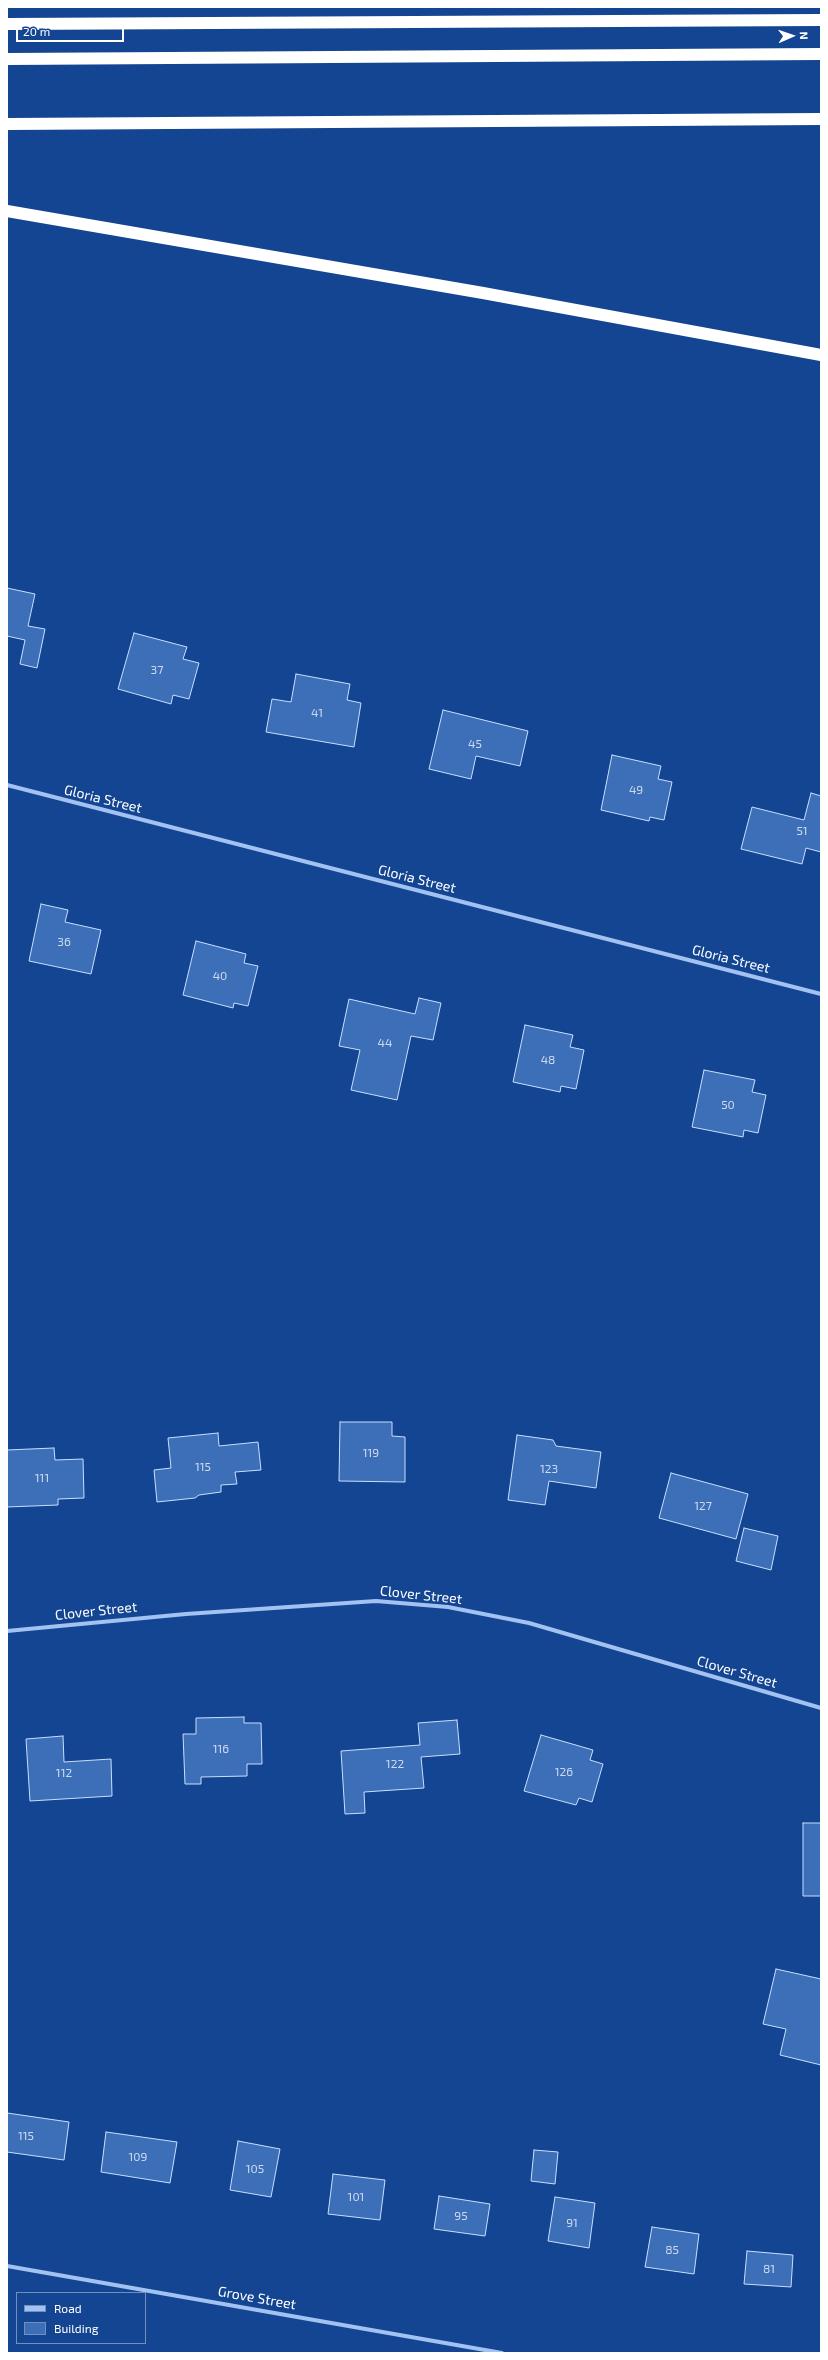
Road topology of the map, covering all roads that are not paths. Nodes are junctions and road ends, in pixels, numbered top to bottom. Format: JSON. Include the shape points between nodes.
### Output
{"nodes":[{"id":1,"x":821,"y":20,"type":"edge"},
{"id":2,"x":7,"y":24,"type":"edge"},
{"id":3,"x":821,"y":54,"type":"edge"},
{"id":4,"x":7,"y":59,"type":"edge"},
{"id":5,"x":821,"y":119,"type":"edge"},
{"id":6,"x":7,"y":124,"type":"edge"},
{"id":7,"x":7,"y":211,"type":"edge"},
{"id":8,"x":821,"y":355,"type":"edge"},
{"id":9,"x":7,"y":785,"type":"edge"},
{"id":10,"x":821,"y":994,"type":"edge"},
{"id":11,"x":7,"y":1631,"type":"edge"},
{"id":12,"x":821,"y":1708,"type":"edge"},
{"id":13,"x":7,"y":2266,"type":"edge"},
{"id":14,"x":502,"y":2353,"type":"edge"}],
"edges":[{"from":1,"to":2,"type":"highway"},
{"from":3,"to":4,"type":"highway"},
{"from":5,"to":6,"type":"highway"},
{"from":7,"to":8,"type":"highway","via":[[483,293]]},
{"from":9,"to":10,"type":"street","name":"Gloria Street"},
{"from":11,"to":12,"type":"street","name":"Clover Street","via":[[186,1614],[376,1601],[448,1607],[529,1623]]},
{"from":13,"to":14,"type":"street","name":"Grove Street"}]}
